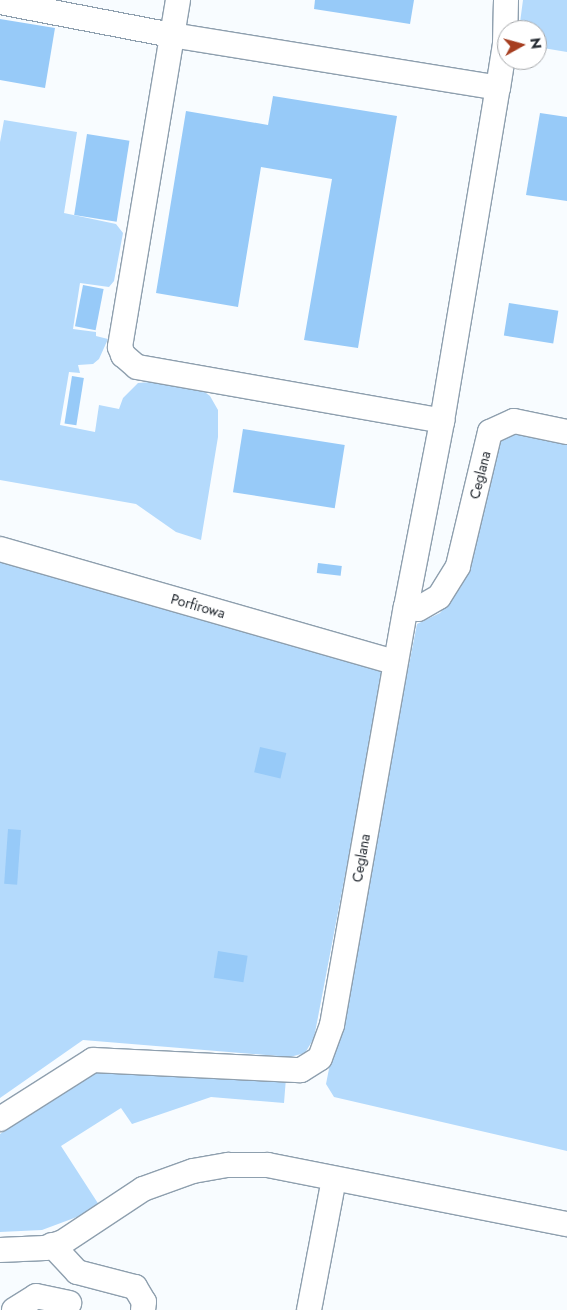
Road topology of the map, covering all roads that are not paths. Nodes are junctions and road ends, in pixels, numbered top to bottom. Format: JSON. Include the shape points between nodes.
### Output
{"nodes":[{"id":1,"x":178,"y":0,"type":"edge"},
{"id":2,"x":506,"y":0,"type":"edge"},
{"id":3,"x":0,"y":2,"type":"edge"},
{"id":4,"x":172,"y":36,"type":"junction"},
{"id":5,"x":498,"y":88,"type":"junction"},
{"id":6,"x":442,"y":420,"type":"junction"},
{"id":7,"x":567,"y":432,"type":"edge"},
{"id":8,"x":0,"y":549,"type":"edge"},
{"id":9,"x":406,"y":607,"type":"junction"},
{"id":10,"x":395,"y":662,"type":"junction"},
{"id":11,"x":0,"y":1118,"type":"edge"},
{"id":12,"x":334,"y":1179,"type":"junction"},
{"id":13,"x":567,"y":1224,"type":"edge"},
{"id":14,"x":52,"y":1246,"type":"junction"},
{"id":15,"x":0,"y":1250,"type":"edge"},
{"id":16,"x":77,"y":1272,"type":"junction"},
{"id":17,"x":70,"y":1307,"type":"edge"},
{"id":18,"x":14,"y":1310,"type":"edge"},
{"id":19,"x":143,"y":1310,"type":"edge"},
{"id":20,"x":309,"y":1310,"type":"edge"}],
"edges":[{"from":1,"to":4,"type":"lane"},
{"from":2,"to":5,"type":"lane","via":[[505,44]]},
{"from":3,"to":4,"type":"lane"},
{"from":4,"to":5,"type":"lane"},
{"from":4,"to":6,"type":"lane","via":[[120,347],[123,355],[136,367]]},
{"from":5,"to":6,"type":"lane"},
{"from":6,"to":9,"type":"lane"},
{"from":7,"to":9,"type":"lane","name":"Ceglana","via":[[514,422],[490,432],[458,566],[439,597],[418,609]]},
{"from":8,"to":10,"type":"lane","name":"Porfirowa"},
{"from":9,"to":10,"type":"lane","name":"Ceglana"},
{"from":10,"to":11,"type":"lane","name":"Ceglana","via":[[332,1025],[320,1058],[300,1070],[93,1060]]},
{"from":12,"to":13,"type":"lane"},
{"from":12,"to":14,"type":"lane","via":[[268,1165],[228,1165],[193,1171],[143,1189]]},
{"from":12,"to":20,"type":"lane"},
{"from":14,"to":15,"type":"lane"},
{"from":14,"to":16,"type":"lane"},
{"from":16,"to":17,"type":"lane"},
{"from":16,"to":19,"type":"lane","via":[[134,1287],[144,1302]]},
{"from":17,"to":18,"type":"lane","via":[[36,1296]]}]}
